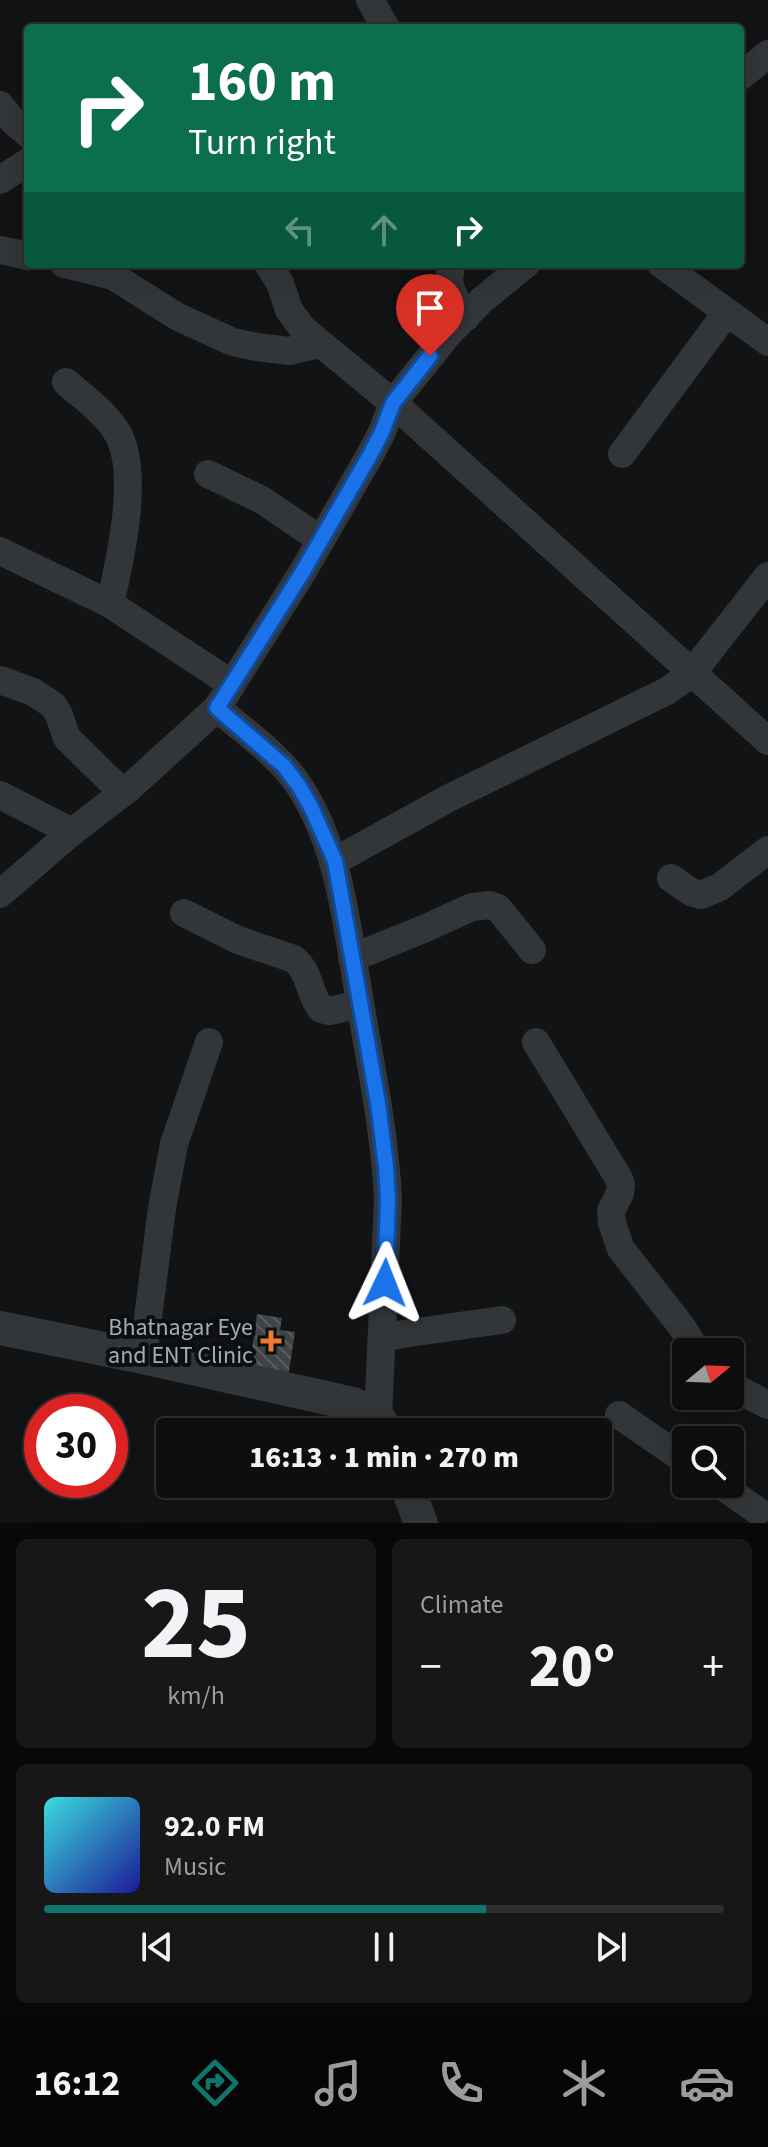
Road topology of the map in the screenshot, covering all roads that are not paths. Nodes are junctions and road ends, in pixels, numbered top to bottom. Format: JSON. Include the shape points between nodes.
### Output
{"nodes":[{"id":1,"x":370,"y":0,"type":"edge"},
{"id":2,"x":384,"y":24,"type":"edge"},
{"id":3,"x":768,"y":54,"type":"edge"},
{"id":4,"x":744,"y":74,"type":"edge"},
{"id":5,"x":0,"y":105,"type":"edge"},
{"id":6,"x":24,"y":131,"type":"edge"},
{"id":7,"x":24,"y":165,"type":"edge"},
{"id":8,"x":0,"y":180,"type":"edge"},
{"id":9,"x":0,"y":250,"type":"edge"},
{"id":10,"x":24,"y":255,"type":"edge"},
{"id":11,"x":80,"y":268,"type":"edge"},
{"id":12,"x":280,"y":268,"type":"edge"},
{"id":13,"x":451,"y":268,"type":"edge"},
{"id":14,"x":521,"y":268,"type":"edge"},
{"id":15,"x":666,"y":268,"type":"edge"},
{"id":16,"x":727,"y":312,"type":"junction"},
{"id":17,"x":466,"y":317,"type":"junction"},
{"id":18,"x":768,"y":342,"type":"edge"},
{"id":19,"x":319,"y":344,"type":"junction"},
{"id":20,"x":66,"y":382,"type":"dead end"},
{"id":21,"x":393,"y":403,"type":"junction"},
{"id":22,"x":622,"y":454,"type":"dead end"},
{"id":23,"x":208,"y":474,"type":"dead end"},
{"id":24,"x":321,"y":540,"type":"junction"},
{"id":25,"x":0,"y":551,"type":"edge"},
{"id":26,"x":763,"y":593,"type":"edge"},
{"id":27,"x":110,"y":604,"type":"junction"},
{"id":28,"x":692,"y":673,"type":"junction"},
{"id":29,"x":0,"y":680,"type":"edge"},
{"id":30,"x":225,"y":696,"type":"junction"},
{"id":31,"x":768,"y":741,"type":"edge"},
{"id":32,"x":123,"y":793,"type":"junction"},
{"id":33,"x":0,"y":795,"type":"edge"},
{"id":34,"x":72,"y":832,"type":"junction"},
{"id":35,"x":768,"y":850,"type":"edge"},
{"id":36,"x":335,"y":861,"type":"junction"},
{"id":37,"x":671,"y":878,"type":"dead end"},
{"id":38,"x":0,"y":894,"type":"edge"},
{"id":39,"x":184,"y":913,"type":"dead end"},
{"id":40,"x":532,"y":950,"type":"dead end"},
{"id":41,"x":352,"y":958,"type":"junction"},
{"id":42,"x":360,"y":1004,"type":"junction"},
{"id":43,"x":209,"y":1042,"type":"dead end"},
{"id":44,"x":536,"y":1042,"type":"dead end"},
{"id":45,"x":502,"y":1320,"type":"dead end"},
{"id":46,"x":0,"y":1328,"type":"edge"},
{"id":47,"x":382,"y":1338,"type":"junction"},
{"id":48,"x":689,"y":1338,"type":"edge"},
{"id":49,"x":143,"y":1357,"type":"junction"},
{"id":50,"x":744,"y":1392,"type":"edge"},
{"id":51,"x":768,"y":1405,"type":"edge"},
{"id":52,"x":619,"y":1415,"type":"dead end"},
{"id":53,"x":372,"y":1418,"type":"edge"},
{"id":54,"x":382,"y":1418,"type":"edge"},
{"id":55,"x":672,"y":1451,"type":"edge"},
{"id":56,"x":411,"y":1498,"type":"edge"},
{"id":57,"x":741,"y":1498,"type":"edge"},
{"id":58,"x":759,"y":1509,"type":"edge"},
{"id":59,"x":421,"y":1523,"type":"edge"}],
"edges":[{"from":1,"to":2,"type":"street"},
{"from":3,"to":4,"type":"street"},
{"from":5,"to":6,"type":"street"},
{"from":7,"to":8,"type":"street"},
{"from":9,"to":10,"type":"street"},
{"from":11,"to":19,"type":"street","via":[[113,276],[178,317],[233,342],[289,351]]},
{"from":12,"to":19,"type":"street","via":[[289,310]]},
{"from":13,"to":17,"type":"street","via":[[450,289]]},
{"from":14,"to":17,"type":"street"},
{"from":15,"to":16,"type":"street"},
{"from":16,"to":18,"type":"street"},
{"from":16,"to":22,"type":"street"},
{"from":17,"to":21,"type":"street"},
{"from":19,"to":21,"type":"street"},
{"from":20,"to":27,"type":"street","via":[[104,416],[124,449],[126,518]]},
{"from":21,"to":24,"type":"street"},
{"from":21,"to":28,"type":"street"},
{"from":23,"to":24,"type":"street","via":[[262,500]]},
{"from":24,"to":30,"type":"street"},
{"from":25,"to":27,"type":"street"},
{"from":26,"to":28,"type":"street"},
{"from":27,"to":30,"type":"street"},
{"from":28,"to":31,"type":"street"},
{"from":28,"to":36,"type":"street","via":[[667,691],[449,798]]},
{"from":29,"to":32,"type":"street","via":[[53,705],[67,738]]},
{"from":30,"to":32,"type":"street"},
{"from":30,"to":36,"type":"street","via":[[299,786]]},
{"from":32,"to":34,"type":"street"},
{"from":33,"to":34,"type":"street"},
{"from":34,"to":38,"type":"street"},
{"from":35,"to":37,"type":"street","via":[[701,895]]},
{"from":36,"to":41,"type":"street"},
{"from":39,"to":42,"type":"street","via":[[238,940],[294,959],[321,1009]]},
{"from":40,"to":41,"type":"street","via":[[498,908],[481,905]]},
{"from":41,"to":42,"type":"street"},
{"from":42,"to":47,"type":"street","via":[[386,1167]]},
{"from":43,"to":49,"type":"street","via":[[174,1144]]},
{"from":44,"to":48,"type":"street","via":[[621,1184],[611,1211],[621,1249]]},
{"from":45,"to":47,"type":"street"},
{"from":46,"to":49,"type":"street"},
{"from":47,"to":54,"type":"street"},
{"from":49,"to":53,"type":"street","via":[[353,1404]]},
{"from":50,"to":51,"type":"street"},
{"from":52,"to":55,"type":"street"},
{"from":56,"to":59,"type":"street"},
{"from":57,"to":58,"type":"street"}]}
